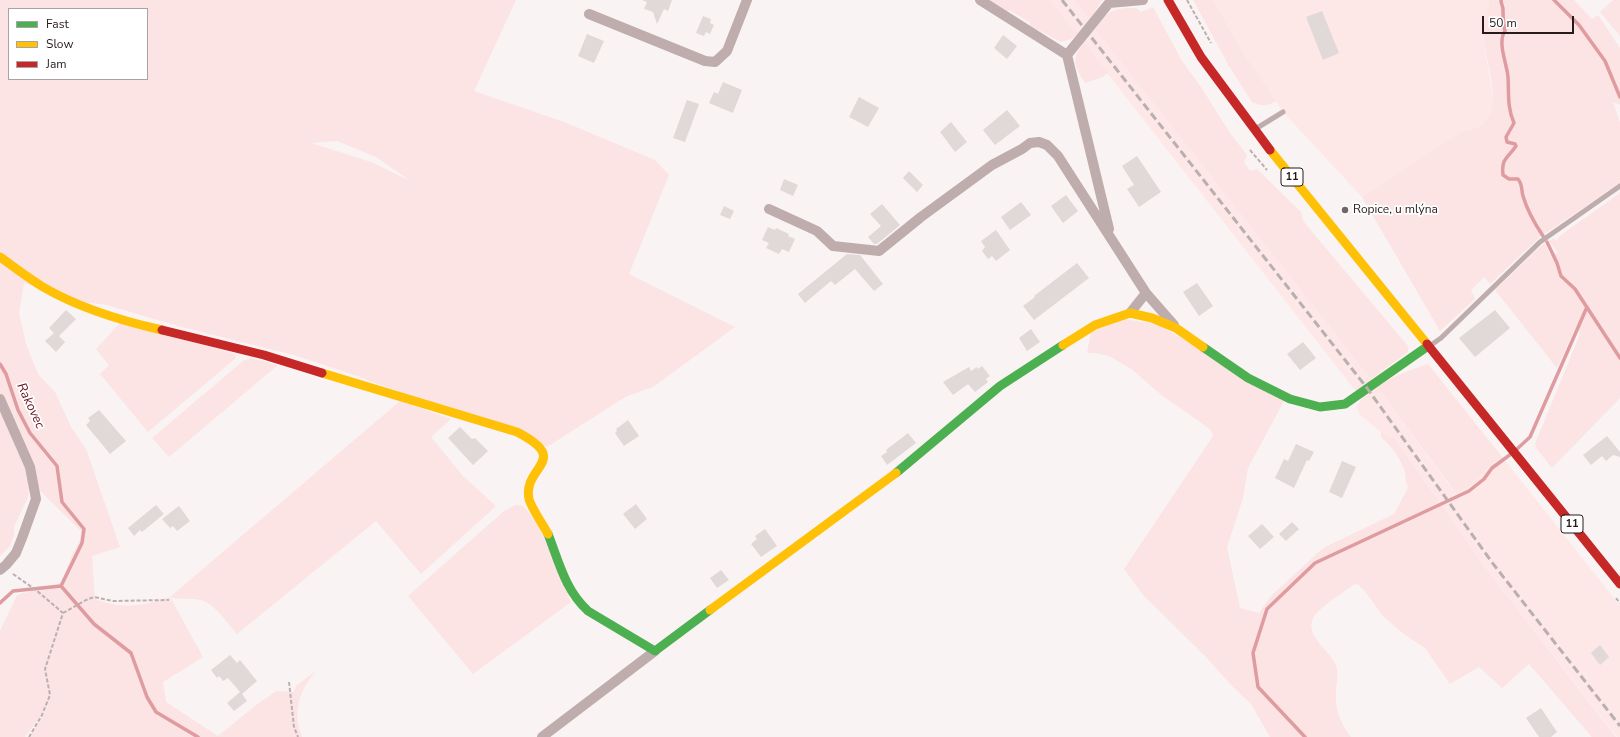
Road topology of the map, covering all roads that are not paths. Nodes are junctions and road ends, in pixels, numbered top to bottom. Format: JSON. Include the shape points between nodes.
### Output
{"nodes":[{"id":1,"x":748,"y":0,"type":"edge"},
{"id":2,"x":980,"y":0,"type":"edge"},
{"id":3,"x":1143,"y":0,"type":"edge"},
{"id":4,"x":1168,"y":0,"type":"edge"},
{"id":5,"x":1109,"y":2,"type":"edge"},
{"id":6,"x":589,"y":14,"type":"dead end"},
{"id":7,"x":1067,"y":55,"type":"junction"},
{"id":8,"x":1283,"y":112,"type":"dead end"},
{"id":9,"x":1254,"y":130,"type":"junction"},
{"id":10,"x":1620,"y":186,"type":"edge"},
{"id":11,"x":769,"y":209,"type":"dead end"},
{"id":12,"x":1110,"y":236,"type":"junction"},
{"id":13,"x":0,"y":257,"type":"edge"},
{"id":14,"x":1146,"y":293,"type":"junction"},
{"id":15,"x":1130,"y":313,"type":"junction"},
{"id":16,"x":1176,"y":328,"type":"junction"},
{"id":17,"x":1428,"y":346,"type":"junction"},
{"id":18,"x":0,"y":399,"type":"edge"},
{"id":19,"x":3,"y":568,"type":"edge"},
{"id":20,"x":1620,"y":584,"type":"edge"},
{"id":21,"x":655,"y":651,"type":"junction"},
{"id":22,"x":542,"y":737,"type":"edge"}],
"edges":[{"from":1,"to":6,"type":"street","via":[[727,51],[715,62],[705,61]]},
{"from":2,"to":7,"type":"street"},
{"from":3,"to":5,"type":"street"},
{"from":4,"to":9,"type":"street","number":"11","via":[[1201,57]]},
{"from":5,"to":7,"type":"street"},
{"from":7,"to":12,"type":"street"},
{"from":8,"to":9,"type":"lane"},
{"from":9,"to":17,"type":"street","number":"11"},
{"from":10,"to":17,"type":"lane","via":[[1540,242],[1441,338]]},
{"from":11,"to":12,"type":"street","via":[[817,232],[832,246],[879,251],[992,165],[1030,143],[1039,142],[1047,144],[1058,156]]},
{"from":12,"to":14,"type":"street"},
{"from":13,"to":21,"type":"street","via":[[43,287],[100,312],[151,328],[264,354],[532,438],[542,449],[544,456],[531,484],[529,499],[547,535],[568,589],[588,611]]},
{"from":14,"to":15,"type":"street"},
{"from":14,"to":16,"type":"street"},
{"from":15,"to":16,"type":"street","via":[[1152,318]]},
{"from":15,"to":21,"type":"street","via":[[1095,325],[1000,386],[901,469]]},
{"from":16,"to":17,"type":"street","via":[[1248,378],[1290,399],[1320,407],[1345,404]]},
{"from":17,"to":20,"type":"street","number":"11"},
{"from":18,"to":19,"type":"street","via":[[30,467],[36,499],[16,553]]},
{"from":21,"to":22,"type":"street"}]}
